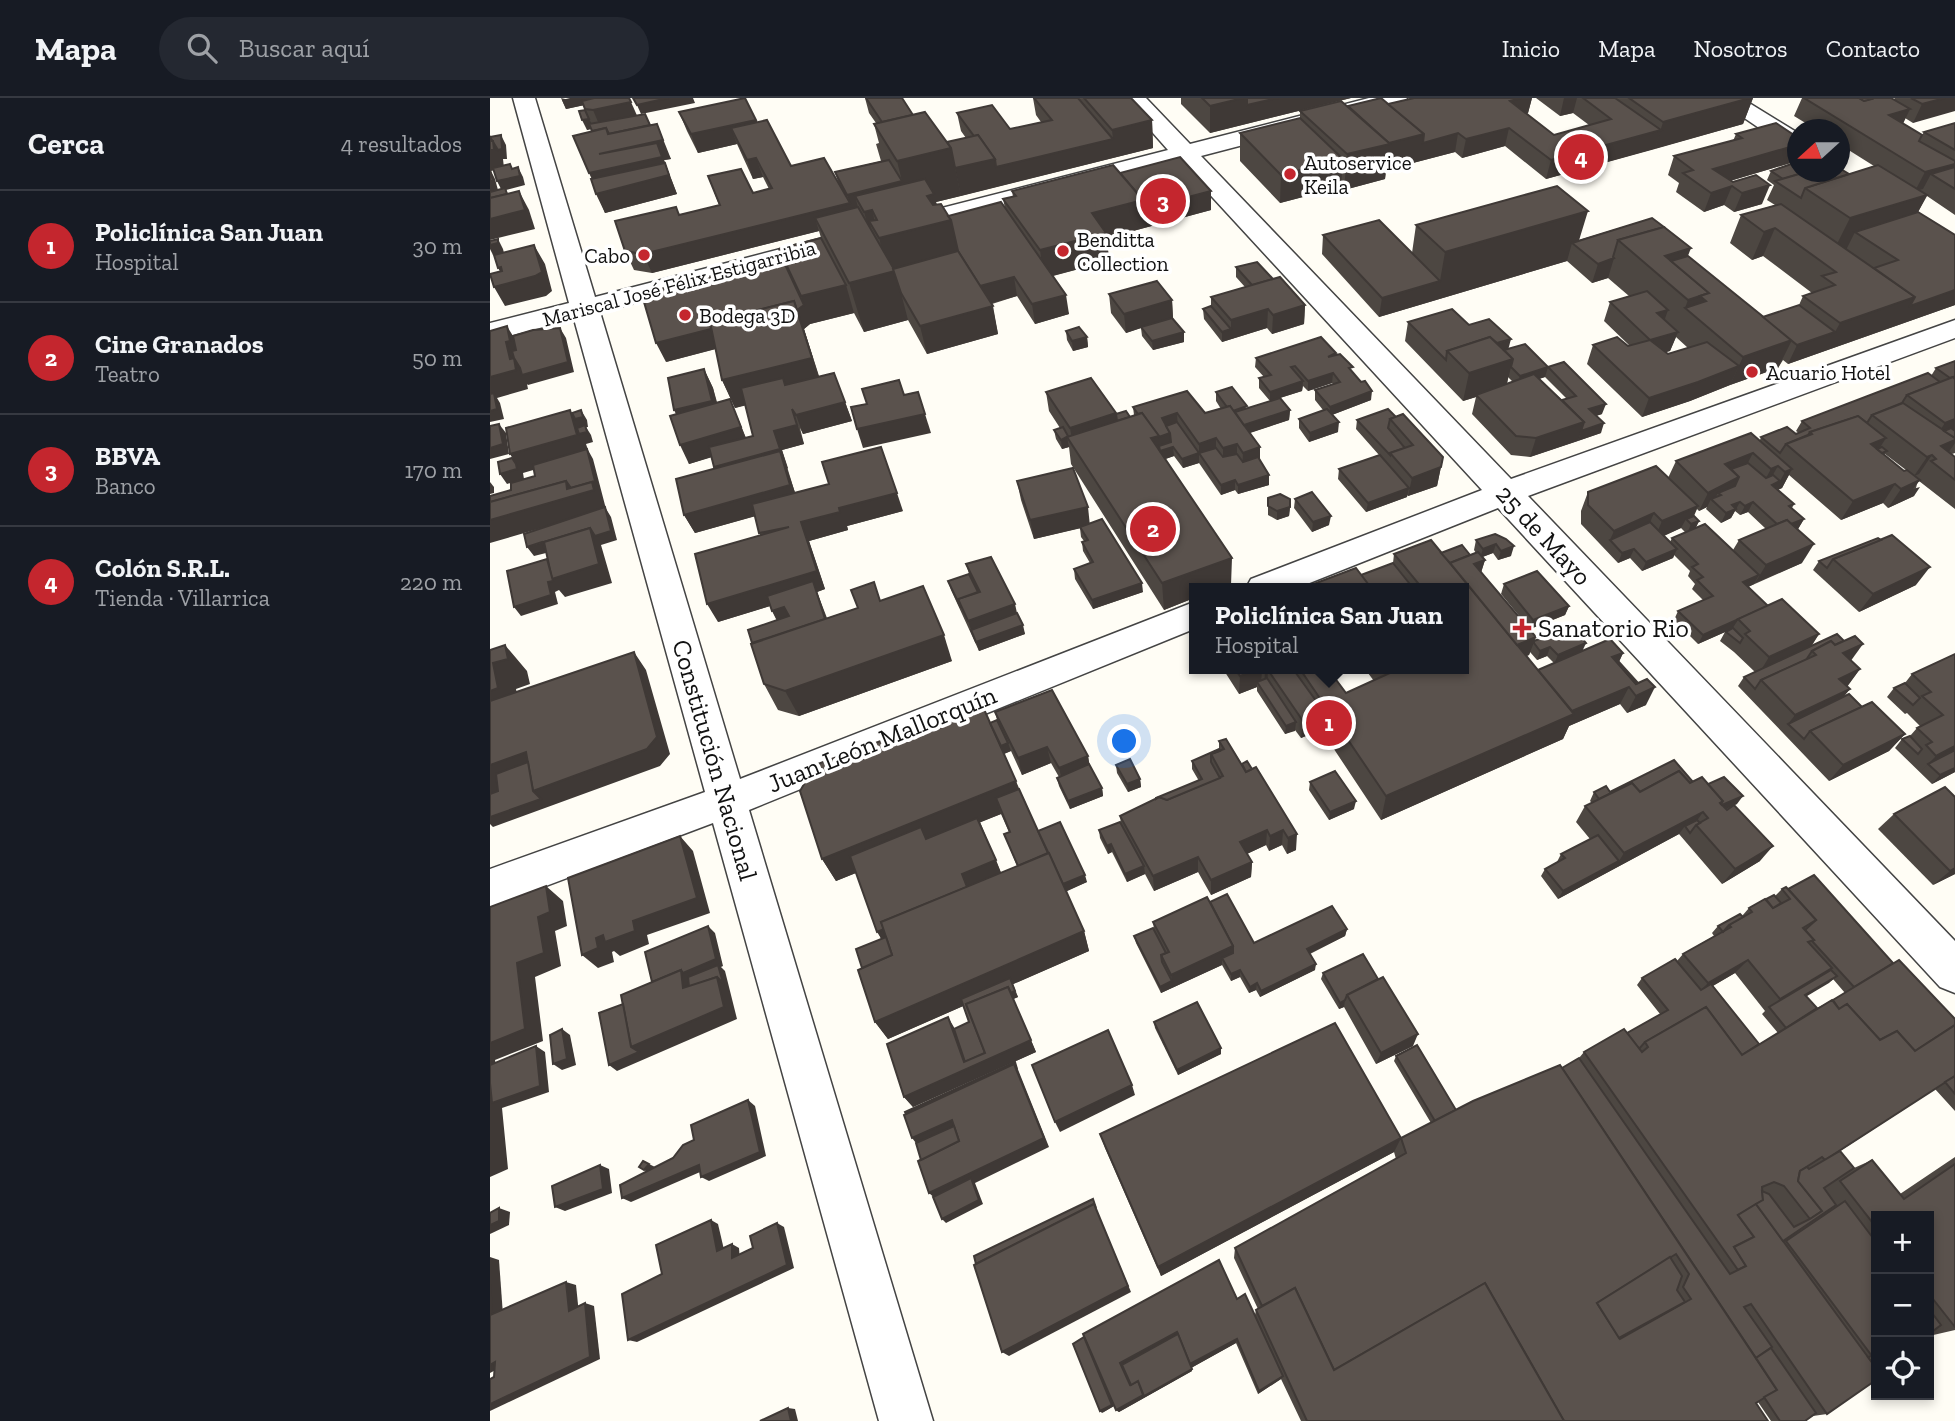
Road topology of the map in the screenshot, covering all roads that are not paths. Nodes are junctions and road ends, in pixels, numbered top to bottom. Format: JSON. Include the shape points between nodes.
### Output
{"nodes":[{"id":1,"x":524,"y":98,"type":"edge"},
{"id":2,"x":1133,"y":98,"type":"edge"},
{"id":3,"x":1396,"y":98,"type":"edge"},
{"id":4,"x":1726,"y":98,"type":"edge"},
{"id":5,"x":1787,"y":138,"type":"edge"},
{"id":6,"x":1183,"y":152,"type":"junction"},
{"id":7,"x":877,"y":232,"type":"edge"},
{"id":8,"x":851,"y":239,"type":"edge"},
{"id":9,"x":585,"y":308,"type":"junction"},
{"id":10,"x":1955,"y":328,"type":"edge"},
{"id":11,"x":490,"y":332,"type":"edge"},
{"id":12,"x":1504,"y":493,"type":"junction"},
{"id":13,"x":1276,"y":583,"type":"edge"},
{"id":14,"x":1189,"y":617,"type":"edge"},
{"id":15,"x":727,"y":801,"type":"junction"},
{"id":16,"x":490,"y":888,"type":"edge"},
{"id":17,"x":1955,"y":972,"type":"edge"},
{"id":18,"x":906,"y":1421,"type":"edge"}],
"edges":[{"from":1,"to":9,"type":"street","name":"Constitución Nacional"},
{"from":2,"to":6,"type":"street","name":"25 de Mayo"},
{"from":3,"to":6,"type":"street"},
{"from":4,"to":5,"type":"street"},
{"from":6,"to":7,"type":"street"},
{"from":6,"to":12,"type":"street","name":"25 de Mayo"},
{"from":8,"to":9,"type":"street","name":"Mariscal José Félix Estigarribia"},
{"from":9,"to":11,"type":"street","name":"Mariscal José Félix Estigarribia"},
{"from":9,"to":15,"type":"street","name":"Constitución Nacional"},
{"from":10,"to":12,"type":"street"},
{"from":12,"to":13,"type":"street"},
{"from":12,"to":17,"type":"street","name":"25 de Mayo"},
{"from":14,"to":15,"type":"street","name":"Juan León Mallorquín"},
{"from":15,"to":16,"type":"street","name":"Juan León Mallorquín"},
{"from":15,"to":18,"type":"street","name":"Constitución Nacional"}]}
